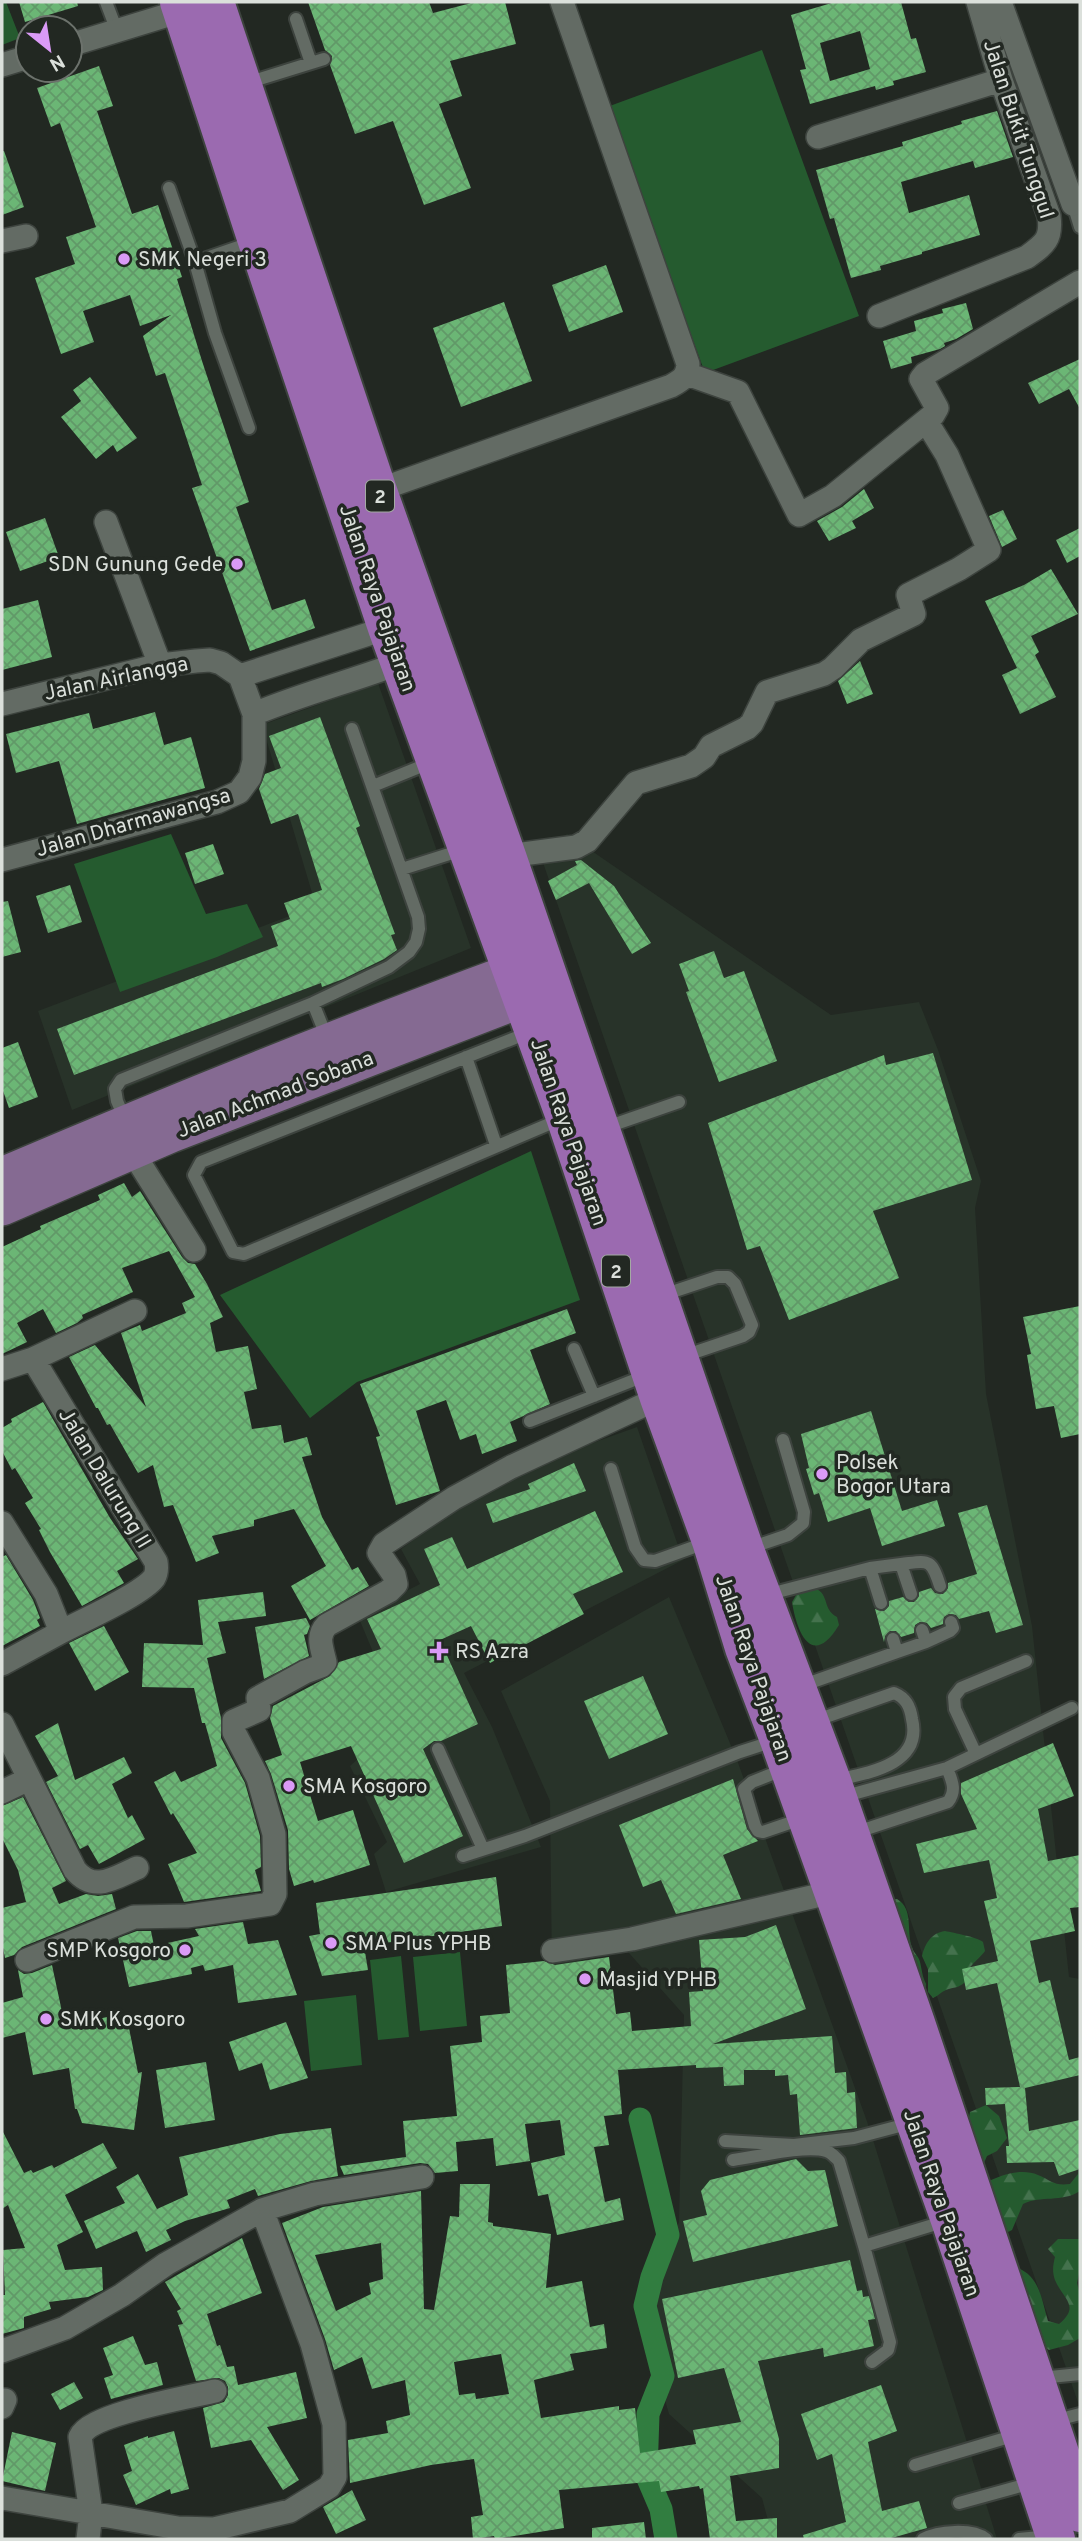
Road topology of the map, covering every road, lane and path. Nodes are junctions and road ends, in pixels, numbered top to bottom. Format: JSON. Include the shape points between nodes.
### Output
{"nodes":[{"id":1,"x":106,"y":2,"type":"edge"},
{"id":2,"x":562,"y":2,"type":"edge"},
{"id":3,"x":978,"y":2,"type":"edge"},
{"id":4,"x":1000,"y":2,"type":"edge"},
{"id":5,"x":197,"y":4,"type":"edge"},
{"id":6,"x":296,"y":19,"type":"dead end"},
{"id":7,"x":117,"y":31,"type":"junction"},
{"id":8,"x":84,"y":41,"type":"edge"},
{"id":9,"x":1001,"y":79,"type":"junction"},
{"id":10,"x":244,"y":84,"type":"junction"},
{"id":11,"x":818,"y":137,"type":"dead end"},
{"id":12,"x":169,"y":188,"type":"dead end"},
{"id":13,"x":1076,"y":202,"type":"edge"},
{"id":14,"x":1080,"y":227,"type":"edge"},
{"id":15,"x":26,"y":236,"type":"dead end"},
{"id":16,"x":257,"y":241,"type":"junction"},
{"id":17,"x":2,"y":242,"type":"edge"},
{"id":18,"x":195,"y":262,"type":"junction"},
{"id":19,"x":1080,"y":282,"type":"edge"},
{"id":20,"x":879,"y":316,"type":"dead end"},
{"id":21,"x":687,"y":374,"type":"junction"},
{"id":22,"x":926,"y":421,"type":"junction"},
{"id":23,"x":249,"y":428,"type":"dead end"},
{"id":24,"x":361,"y":496,"type":"junction"},
{"id":25,"x":107,"y":522,"type":"dead end"},
{"id":26,"x":387,"y":628,"type":"junction"},
{"id":27,"x":318,"y":651,"type":"junction"},
{"id":28,"x":400,"y":663,"type":"junction"},
{"id":29,"x":160,"y":665,"type":"junction"},
{"id":30,"x":240,"y":676,"type":"junction"},
{"id":31,"x":335,"y":685,"type":"junction"},
{"id":32,"x":2,"y":704,"type":"edge"},
{"id":33,"x":254,"y":714,"type":"junction"},
{"id":34,"x":352,"y":729,"type":"dead end"},
{"id":35,"x":436,"y":761,"type":"junction"},
{"id":36,"x":373,"y":786,"type":"junction"},
{"id":37,"x":469,"y":848,"type":"junction"},
{"id":38,"x":508,"y":856,"type":"junction"},
{"id":39,"x":2,"y":860,"type":"edge"},
{"id":40,"x":402,"y":869,"type":"junction"},
{"id":41,"x":533,"y":990,"type":"junction"},
{"id":42,"x":313,"y":1003,"type":"junction"},
{"id":43,"x":328,"y":1041,"type":"junction"},
{"id":44,"x":466,"y":1057,"type":"junction"},
{"id":45,"x":679,"y":1102,"type":"dead end"},
{"id":46,"x":565,"y":1117,"type":"junction"},
{"id":47,"x":166,"y":1121,"type":"junction"},
{"id":48,"x":600,"y":1129,"type":"junction"},
{"id":49,"x":129,"y":1137,"type":"junction"},
{"id":50,"x":496,"y":1145,"type":"junction"},
{"id":51,"x":2,"y":1176,"type":"edge"},
{"id":52,"x":2,"y":1207,"type":"edge"},
{"id":53,"x":194,"y":1250,"type":"dead end"},
{"id":54,"x":659,"y":1296,"type":"junction"},
{"id":55,"x":135,"y":1311,"type":"dead end"},
{"id":56,"x":575,"y":1349,"type":"dead end"},
{"id":57,"x":33,"y":1359,"type":"junction"},
{"id":58,"x":2,"y":1369,"type":"edge"},
{"id":59,"x":663,"y":1376,"type":"junction"},
{"id":60,"x":594,"y":1396,"type":"junction"},
{"id":61,"x":530,"y":1421,"type":"dead end"},
{"id":62,"x":783,"y":1440,"type":"dead end"},
{"id":63,"x":611,"y":1469,"type":"dead end"},
{"id":64,"x":2,"y":1523,"type":"edge"},
{"id":65,"x":727,"y":1553,"type":"junction"},
{"id":66,"x":901,"y":1564,"type":"junction"},
{"id":67,"x":870,"y":1567,"type":"junction"},
{"id":68,"x":940,"y":1586,"type":"dead end"},
{"id":69,"x":911,"y":1594,"type":"dead end"},
{"id":70,"x":762,"y":1596,"type":"junction"},
{"id":71,"x":881,"y":1603,"type":"dead end"},
{"id":72,"x":951,"y":1622,"type":"dead end"},
{"id":73,"x":61,"y":1632,"type":"junction"},
{"id":74,"x":1026,"y":1661,"type":"dead end"},
{"id":75,"x":2,"y":1664,"type":"edge"},
{"id":76,"x":1072,"y":1708,"type":"dead end"},
{"id":77,"x":2,"y":1724,"type":"edge"},
{"id":78,"x":794,"y":1729,"type":"junction"},
{"id":79,"x":438,"y":1749,"type":"dead end"},
{"id":80,"x":976,"y":1754,"type":"junction"},
{"id":81,"x":947,"y":1768,"type":"junction"},
{"id":82,"x":29,"y":1779,"type":"junction"},
{"id":83,"x":2,"y":1792,"type":"edge"},
{"id":84,"x":825,"y":1799,"type":"junction"},
{"id":85,"x":849,"y":1834,"type":"junction"},
{"id":86,"x":483,"y":1849,"type":"junction"},
{"id":87,"x":463,"y":1856,"type":"dead end"},
{"id":88,"x":137,"y":1868,"type":"dead end"},
{"id":89,"x":833,"y":1892,"type":"junction"},
{"id":90,"x":553,"y":1951,"type":"dead end"},
{"id":91,"x":27,"y":1960,"type":"dead end"},
{"id":92,"x":915,"y":2122,"type":"junction"},
{"id":93,"x":725,"y":2141,"type":"dead end"},
{"id":94,"x":733,"y":2160,"type":"dead end"},
{"id":95,"x":422,"y":2177,"type":"dead end"},
{"id":96,"x":262,"y":2210,"type":"junction"},
{"id":97,"x":950,"y":2220,"type":"junction"},
{"id":98,"x":864,"y":2246,"type":"junction"},
{"id":99,"x":2,"y":2351,"type":"edge"},
{"id":100,"x":872,"y":2362,"type":"dead end"},
{"id":101,"x":1080,"y":2374,"type":"edge"},
{"id":102,"x":1036,"y":2379,"type":"junction"},
{"id":103,"x":215,"y":2391,"type":"dead end"},
{"id":104,"x":1050,"y":2424,"type":"edge"},
{"id":105,"x":915,"y":2465,"type":"dead end"},
{"id":106,"x":1035,"y":2482,"type":"junction"},
{"id":107,"x":2,"y":2498,"type":"edge"},
{"id":108,"x":959,"y":2503,"type":"dead end"},
{"id":109,"x":91,"y":2513,"type":"junction"},
{"id":110,"x":1053,"y":2532,"type":"edge"},
{"id":111,"x":213,"y":2534,"type":"edge"},
{"id":112,"x":88,"y":2539,"type":"edge"},
{"id":113,"x":923,"y":2539,"type":"edge"},
{"id":114,"x":986,"y":2539,"type":"edge"}],
"edges":[{"from":1,"to":7,"type":"lane"},
{"from":2,"to":21,"type":"street","via":[[688,364]]},
{"from":3,"to":9,"type":"street","name":"Jalan Bukit Tunggul"},
{"from":4,"to":13,"type":"street"},
{"from":5,"to":7,"type":"street"},
{"from":5,"to":10,"type":"highway","name":"Jalan Raya Pajajaran","number":"2"},
{"from":5,"to":16,"type":"highway","name":"Jalan Raya Pajajaran","number":"2"},
{"from":6,"to":10,"type":"lane","via":[[317,61]]},
{"from":7,"to":8,"type":"street"},
{"from":9,"to":11,"type":"street"},
{"from":9,"to":20,"type":"street","name":"Jalan Bukit Tunggul","via":[[1049,216],[1047,240],[1027,257]]},
{"from":10,"to":24,"type":"highway","name":"Jalan Raya Pajajaran","number":"2"},
{"from":12,"to":18,"type":"lane"},
{"from":13,"to":14,"type":"lane"},
{"from":15,"to":17,"type":"street"},
{"from":16,"to":18,"type":"lane"},
{"from":16,"to":24,"type":"highway","name":"Jalan Raya Pajajaran","number":"2"},
{"from":18,"to":23,"type":"lane"},
{"from":19,"to":22,"type":"street","via":[[925,374],[920,379],[937,408]]},
{"from":21,"to":22,"type":"street","via":[[738,392],[799,515],[833,496]]},
{"from":21,"to":24,"type":"street","via":[[671,386]]},
{"from":22,"to":38,"type":"street","via":[[947,455],[989,550],[908,595],[914,614],[861,640],[824,674],[766,691],[747,728],[711,746],[691,766],[636,783],[587,841],[576,847]]},
{"from":24,"to":26,"type":"highway","name":"Jalan Raya Pajajaran","number":"2"},
{"from":24,"to":38,"type":"highway","name":"Jalan Raya Pajajaran","number":"2"},
{"from":25,"to":29,"type":"street"},
{"from":26,"to":27,"type":"street"},
{"from":26,"to":28,"type":"highway","name":"Jalan Raya Pajajaran","number":"2"},
{"from":27,"to":30,"type":"street"},
{"from":27,"to":31,"type":"street"},
{"from":28,"to":31,"type":"street"},
{"from":28,"to":35,"type":"highway","name":"Jalan Raya Pajajaran","number":"2"},
{"from":29,"to":30,"type":"street","name":"Jalan Airlangga","via":[[210,660]]},
{"from":29,"to":32,"type":"street","name":"Jalan Airlangga"},
{"from":30,"to":33,"type":"street"},
{"from":31,"to":33,"type":"street"},
{"from":33,"to":39,"type":"street","name":"Jalan Dharmawangsa","via":[[254,761],[239,792],[217,802]]},
{"from":34,"to":36,"type":"lane"},
{"from":35,"to":36,"type":"lane"},
{"from":35,"to":37,"type":"highway","name":"Jalan Raya Pajajaran","number":"2"},
{"from":36,"to":40,"type":"lane"},
{"from":37,"to":40,"type":"lane"},
{"from":37,"to":41,"type":"highway","name":"Jalan Raya Pajajaran","number":"2"},
{"from":38,"to":41,"type":"highway","name":"Jalan Raya Pajajaran","number":"2"},
{"from":40,"to":42,"type":"lane","via":[[419,929],[409,953]]},
{"from":41,"to":43,"type":"main road","name":"Jalan Achmad Sobana"},
{"from":41,"to":44,"type":"lane"},
{"from":41,"to":46,"type":"highway","name":"Jalan Raya Pajajaran","number":"2"},
{"from":41,"to":47,"type":"main road","name":"Jalan Achmad Sobana"},
{"from":41,"to":48,"type":"highway","name":"Jalan Raya Pajajaran","number":"2"},
{"from":42,"to":43,"type":"lane"},
{"from":42,"to":49,"type":"lane","via":[[121,1080],[115,1089]]},
{"from":43,"to":47,"type":"main road","name":"Jalan Achmad Sobana"},
{"from":44,"to":50,"type":"lane"},
{"from":44,"to":50,"type":"lane","via":[[201,1162],[194,1175],[233,1252],[244,1254]]},
{"from":45,"to":48,"type":"lane"},
{"from":46,"to":50,"type":"lane"},
{"from":46,"to":59,"type":"highway","name":"Jalan Raya Pajajaran","number":"2"},
{"from":47,"to":49,"type":"main road","name":"Jalan Achmad Sobana"},
{"from":48,"to":54,"type":"highway","name":"Jalan Raya Pajajaran","number":"2"},
{"from":49,"to":51,"type":"main road","name":"Jalan Achmad Sobana"},
{"from":49,"to":52,"type":"main road","name":"Jalan Achmad Sobana"},
{"from":49,"to":53,"type":"street"},
{"from":54,"to":59,"type":"highway","name":"Jalan Raya Pajajaran","number":"2"},
{"from":54,"to":59,"type":"lane","via":[[728,1277],[752,1325],[743,1336]]},
{"from":55,"to":57,"type":"street"},
{"from":56,"to":60,"type":"lane"},
{"from":57,"to":58,"type":"street"},
{"from":57,"to":73,"type":"street","name":"Jalan Dalurung II","via":[[157,1569],[151,1581]]},
{"from":59,"to":60,"type":"lane"},
{"from":59,"to":65,"type":"highway","name":"Jalan Raya Pajajaran","number":"2"},
{"from":59,"to":91,"type":"street","via":[[384,1544],[379,1553],[396,1584],[327,1625],[321,1632],[325,1662],[321,1666],[261,1696],[257,1701],[260,1710],[234,1721],[234,1732],[258,1777],[274,1833],[275,1894],[270,1904],[187,1916],[134,1917]]},
{"from":60,"to":61,"type":"lane"},
{"from":62,"to":65,"type":"lane","via":[[804,1512],[803,1523],[788,1535]]},
{"from":63,"to":65,"type":"lane","via":[[635,1547],[644,1560]]},
{"from":64,"to":73,"type":"street","via":[[46,1594]]},
{"from":65,"to":70,"type":"highway","name":"Jalan Raya Pajajaran","number":"2"},
{"from":65,"to":78,"type":"highway","name":"Jalan Raya Pajajaran","number":"2","via":[[744,1648]]},
{"from":66,"to":67,"type":"lane"},
{"from":66,"to":68,"type":"lane","via":[[930,1563]]},
{"from":66,"to":69,"type":"lane"},
{"from":67,"to":70,"type":"lane"},
{"from":67,"to":71,"type":"lane"},
{"from":70,"to":78,"type":"highway","name":"Jalan Raya Pajajaran","number":"2"},
{"from":72,"to":78,"type":"lane","via":[[950,1631],[895,1646]]},
{"from":73,"to":75,"type":"street"},
{"from":74,"to":80,"type":"lane","via":[[961,1688],[954,1697]]},
{"from":76,"to":80,"type":"lane"},
{"from":77,"to":82,"type":"street"},
{"from":78,"to":84,"type":"highway","name":"Jalan Raya Pajajaran","number":"2"},
{"from":78,"to":84,"type":"highway","name":"Jalan Raya Pajajaran","number":"2"},
{"from":78,"to":84,"type":"lane","via":[[744,1789],[755,1826],[763,1832]]},
{"from":78,"to":84,"type":"lane","via":[[887,1694],[901,1696],[910,1710],[914,1724],[903,1756]]},
{"from":78,"to":86,"type":"lane"},
{"from":79,"to":86,"type":"lane"},
{"from":80,"to":81,"type":"lane"},
{"from":81,"to":84,"type":"lane"},
{"from":81,"to":85,"type":"lane","via":[[954,1787],[948,1802]]},
{"from":82,"to":83,"type":"street"},
{"from":82,"to":88,"type":"street","via":[[82,1879],[103,1882]]},
{"from":84,"to":85,"type":"highway","name":"Jalan Raya Pajajaran","number":"2"},
{"from":84,"to":89,"type":"highway","name":"Jalan Raya Pajajaran","number":"2"},
{"from":85,"to":102,"type":"highway","name":"Jalan Raya Pajajaran","number":"2"},
{"from":86,"to":87,"type":"lane"},
{"from":89,"to":90,"type":"street","via":[[632,1939]]},
{"from":89,"to":92,"type":"highway","name":"Jalan Raya Pajajaran","number":"2"},
{"from":92,"to":93,"type":"lane","via":[[854,2138],[794,2145]]},
{"from":92,"to":97,"type":"highway","name":"Jalan Raya Pajajaran","number":"2"},
{"from":94,"to":98,"type":"lane","via":[[799,2151],[834,2155]]},
{"from":95,"to":96,"type":"street","via":[[315,2194]]},
{"from":96,"to":99,"type":"street","via":[[65,2328]]},
{"from":96,"to":111,"type":"street","via":[[317,2361],[334,2424],[335,2477],[329,2487],[290,2511]]},
{"from":97,"to":98,"type":"lane"},
{"from":97,"to":104,"type":"highway","name":"Jalan Raya Pajajaran","number":"2"},
{"from":98,"to":100,"type":"lane","via":[[890,2342],[888,2350]]},
{"from":101,"to":102,"type":"lane"},
{"from":102,"to":104,"type":"highway","name":"Jalan Raya Pajajaran","number":"2"},
{"from":103,"to":109,"type":"street","via":[[148,2406],[85,2429],[80,2437]]},
{"from":104,"to":105,"type":"lane"},
{"from":104,"to":106,"type":"highway","name":"Jalan Raya Pajajaran","number":"2"},
{"from":104,"to":110,"type":"highway","name":"Jalan Raya Pajajaran","number":"2"},
{"from":106,"to":108,"type":"lane"},
{"from":106,"to":110,"type":"highway","name":"Jalan Raya Pajajaran","number":"2"},
{"from":107,"to":109,"type":"street"},
{"from":109,"to":111,"type":"street"},
{"from":109,"to":112,"type":"street"},
{"from":113,"to":114,"type":"lane","via":[[931,2534],[958,2533]]}]}
